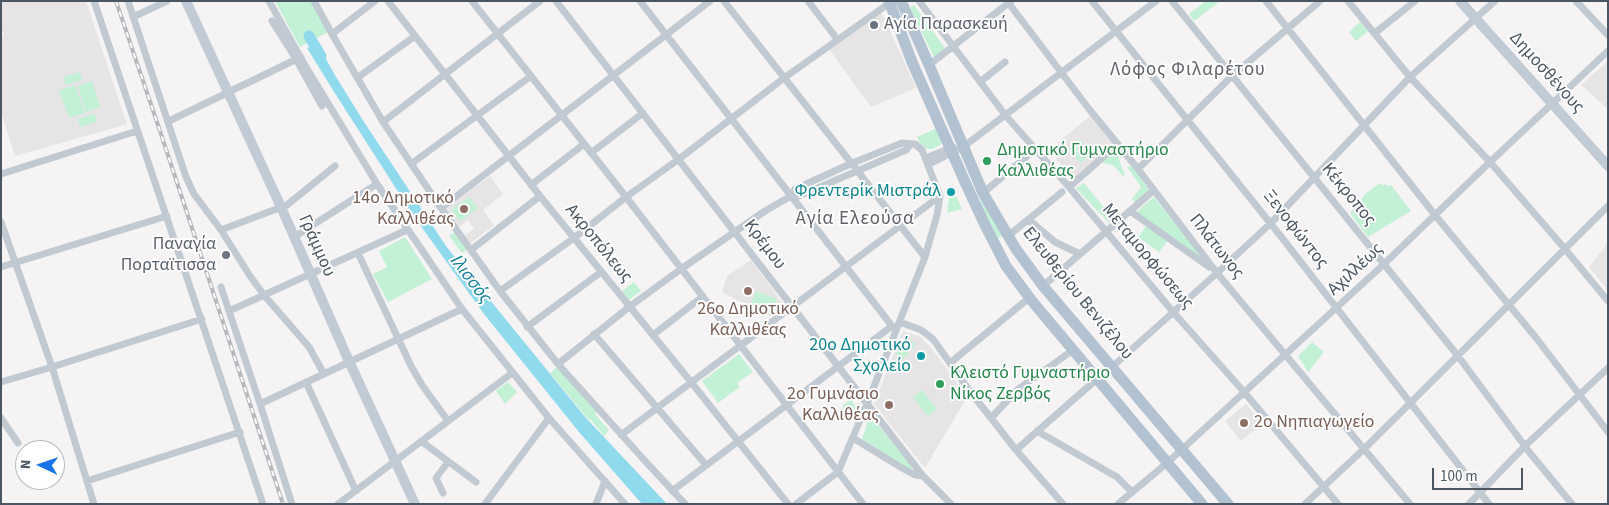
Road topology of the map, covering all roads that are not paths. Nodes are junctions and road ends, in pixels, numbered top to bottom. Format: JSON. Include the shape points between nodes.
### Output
{"nodes":[{"id":1,"x":94,"y":1,"type":"edge"},
{"id":2,"x":128,"y":1,"type":"edge"},
{"id":3,"x":167,"y":1,"type":"edge"},
{"id":4,"x":186,"y":1,"type":"edge"},
{"id":5,"x":269,"y":1,"type":"edge"},
{"id":6,"x":314,"y":1,"type":"edge"},
{"id":7,"x":375,"y":1,"type":"edge"},
{"id":8,"x":388,"y":1,"type":"edge"},
{"id":9,"x":472,"y":1,"type":"edge"},
{"id":10,"x":540,"y":1,"type":"edge"},
{"id":11,"x":556,"y":1,"type":"edge"},
{"id":12,"x":640,"y":1,"type":"edge"},
{"id":13,"x":710,"y":1,"type":"edge"},
{"id":14,"x":724,"y":1,"type":"edge"},
{"id":15,"x":808,"y":1,"type":"edge"},
{"id":16,"x":919,"y":1,"type":"edge"},
{"id":17,"x":1092,"y":1,"type":"edge"},
{"id":18,"x":1156,"y":1,"type":"edge"},
{"id":19,"x":1172,"y":1,"type":"edge"},
{"id":20,"x":1266,"y":1,"type":"edge"},
{"id":21,"x":1320,"y":1,"type":"edge"},
{"id":22,"x":1348,"y":1,"type":"edge"},
{"id":23,"x":1415,"y":1,"type":"edge"},
{"id":24,"x":1460,"y":1,"type":"edge"},
{"id":25,"x":1495,"y":1,"type":"edge"},
{"id":26,"x":1576,"y":1,"type":"edge"},
{"id":27,"x":893,"y":2,"type":"edge"},
{"id":28,"x":1009,"y":2,"type":"edge"},
{"id":29,"x":133,"y":17,"type":"junction"},
{"id":30,"x":1476,"y":19,"type":"junction"},
{"id":31,"x":272,"y":20,"type":"dead end"},
{"id":32,"x":1287,"y":28,"type":"junction"},
{"id":33,"x":1117,"y":32,"type":"junction"},
{"id":34,"x":1375,"y":33,"type":"junction"},
{"id":35,"x":332,"y":34,"type":"junction"},
{"id":36,"x":498,"y":34,"type":"junction"},
{"id":37,"x":666,"y":35,"type":"junction"},
{"id":38,"x":1608,"y":35,"type":"edge"},
{"id":39,"x":414,"y":36,"type":"junction"},
{"id":40,"x":837,"y":39,"type":"junction"},
{"id":41,"x":952,"y":47,"type":"junction"},
{"id":42,"x":1608,"y":51,"type":"edge"},
{"id":43,"x":298,"y":58,"type":"junction"},
{"id":44,"x":1005,"y":62,"type":"dead end"},
{"id":45,"x":930,"y":65,"type":"junction"},
{"id":46,"x":1062,"y":73,"type":"junction"},
{"id":47,"x":444,"y":75,"type":"junction"},
{"id":48,"x":1233,"y":75,"type":"junction"},
{"id":49,"x":531,"y":76,"type":"junction"},
{"id":50,"x":614,"y":76,"type":"junction"},
{"id":51,"x":1410,"y":77,"type":"junction"},
{"id":52,"x":357,"y":78,"type":"junction"},
{"id":53,"x":784,"y":78,"type":"junction"},
{"id":54,"x":980,"y":82,"type":"junction"},
{"id":55,"x":228,"y":91,"type":"junction"},
{"id":56,"x":1552,"y":104,"type":"junction"},
{"id":57,"x":322,"y":106,"type":"dead end"},
{"id":58,"x":644,"y":113,"type":"junction"},
{"id":59,"x":476,"y":116,"type":"junction"},
{"id":60,"x":562,"y":116,"type":"junction"},
{"id":61,"x":1006,"y":116,"type":"junction"},
{"id":62,"x":731,"y":119,"type":"junction"},
{"id":63,"x":1188,"y":119,"type":"junction"},
{"id":64,"x":169,"y":121,"type":"junction"},
{"id":65,"x":383,"y":122,"type":"junction"},
{"id":66,"x":1364,"y":126,"type":"junction"},
{"id":67,"x":137,"y":131,"type":"junction"},
{"id":68,"x":584,"y":144,"type":"junction"},
{"id":69,"x":911,"y":144,"type":"junction"},
{"id":70,"x":1118,"y":144,"type":"junction"},
{"id":71,"x":963,"y":147,"type":"junction"},
{"id":72,"x":951,"y":150,"type":"junction"},
{"id":73,"x":591,"y":153,"type":"junction"},
{"id":74,"x":1027,"y":156,"type":"dead end"},
{"id":75,"x":508,"y":157,"type":"junction"},
{"id":76,"x":679,"y":159,"type":"junction"},
{"id":77,"x":927,"y":161,"type":"junction"},
{"id":78,"x":1490,"y":162,"type":"junction"},
{"id":79,"x":411,"y":164,"type":"junction"},
{"id":80,"x":850,"y":164,"type":"junction"},
{"id":81,"x":335,"y":166,"type":"dead end"},
{"id":82,"x":1608,"y":166,"type":"edge"},
{"id":83,"x":1138,"y":169,"type":"junction"},
{"id":84,"x":856,"y":171,"type":"junction"},
{"id":85,"x":1,"y":174,"type":"edge"},
{"id":86,"x":1314,"y":176,"type":"junction"},
{"id":87,"x":377,"y":184,"type":"junction"},
{"id":88,"x":531,"y":185,"type":"junction"},
{"id":89,"x":1069,"y":187,"type":"junction"},
{"id":90,"x":1153,"y":191,"type":"junction"},
{"id":91,"x":1062,"y":192,"type":"dead end"},
{"id":92,"x":983,"y":193,"type":"junction"},
{"id":93,"x":540,"y":196,"type":"junction"},
{"id":94,"x":791,"y":196,"type":"junction"},
{"id":95,"x":940,"y":196,"type":"junction"},
{"id":96,"x":626,"y":197,"type":"junction"},
{"id":97,"x":1608,"y":206,"type":"edge"},
{"id":98,"x":281,"y":207,"type":"junction"},
{"id":99,"x":442,"y":208,"type":"junction"},
{"id":100,"x":1130,"y":211,"type":"junction"},
{"id":101,"x":1435,"y":215,"type":"junction"},
{"id":102,"x":167,"y":216,"type":"junction"},
{"id":103,"x":1029,"y":220,"type":"junction"},
{"id":104,"x":1,"y":222,"type":"edge"},
{"id":105,"x":1270,"y":223,"type":"junction"},
{"id":106,"x":900,"y":227,"type":"junction"},
{"id":107,"x":221,"y":230,"type":"junction"},
{"id":108,"x":407,"y":230,"type":"junction"},
{"id":109,"x":735,"y":231,"type":"junction"},
{"id":110,"x":1105,"y":231,"type":"junction"},
{"id":111,"x":1008,"y":236,"type":"junction"},
{"id":112,"x":294,"y":237,"type":"junction"},
{"id":113,"x":574,"y":238,"type":"junction"},
{"id":114,"x":1565,"y":249,"type":"junction"},
{"id":115,"x":472,"y":250,"type":"junction"},
{"id":116,"x":358,"y":253,"type":"junction"},
{"id":117,"x":1080,"y":254,"type":"junction"},
{"id":118,"x":925,"y":257,"type":"junction"},
{"id":119,"x":15,"y":263,"type":"junction"},
{"id":120,"x":1384,"y":264,"type":"junction"},
{"id":121,"x":1,"y":267,"type":"edge"},
{"id":122,"x":846,"y":267,"type":"junction"},
{"id":123,"x":681,"y":269,"type":"junction"},
{"id":124,"x":601,"y":272,"type":"junction"},
{"id":125,"x":310,"y":274,"type":"junction"},
{"id":126,"x":1217,"y":274,"type":"junction"},
{"id":127,"x":1043,"y":286,"type":"junction"},
{"id":128,"x":221,"y":288,"type":"dead end"},
{"id":129,"x":500,"y":291,"type":"junction"},
{"id":130,"x":264,"y":295,"type":"junction"},
{"id":131,"x":702,"y":297,"type":"junction"},
{"id":132,"x":1029,"y":298,"type":"junction"},
{"id":133,"x":1608,"y":302,"type":"edge"},
{"id":134,"x":1509,"y":305,"type":"junction"},
{"id":135,"x":629,"y":307,"type":"junction"},
{"id":136,"x":792,"y":307,"type":"junction"},
{"id":137,"x":1337,"y":308,"type":"junction"},
{"id":138,"x":462,"y":309,"type":"junction"},
{"id":139,"x":229,"y":311,"type":"junction"},
{"id":140,"x":1174,"y":313,"type":"junction"},
{"id":141,"x":202,"y":319,"type":"junction"},
{"id":142,"x":896,"y":326,"type":"junction"},
{"id":143,"x":527,"y":327,"type":"junction"},
{"id":144,"x":594,"y":334,"type":"junction"},
{"id":145,"x":653,"y":334,"type":"junction"},
{"id":146,"x":398,"y":339,"type":"junction"},
{"id":147,"x":740,"y":346,"type":"junction"},
{"id":148,"x":1073,"y":350,"type":"junction"},
{"id":149,"x":1286,"y":354,"type":"junction"},
{"id":150,"x":1458,"y":356,"type":"junction"},
{"id":151,"x":349,"y":362,"type":"junction"},
{"id":152,"x":950,"y":363,"type":"junction"},
{"id":153,"x":558,"y":364,"type":"junction"},
{"id":154,"x":838,"y":366,"type":"junction"},
{"id":155,"x":52,"y":367,"type":"junction"},
{"id":156,"x":1112,"y":367,"type":"junction"},
{"id":157,"x":1608,"y":368,"type":"edge"},
{"id":158,"x":512,"y":373,"type":"junction"},
{"id":159,"x":324,"y":374,"type":"junction"},
{"id":160,"x":1097,"y":379,"type":"junction"},
{"id":161,"x":1,"y":382,"type":"edge"},
{"id":162,"x":306,"y":382,"type":"junction"},
{"id":163,"x":691,"y":382,"type":"junction"},
{"id":164,"x":1244,"y":393,"type":"junction"},
{"id":165,"x":1578,"y":394,"type":"junction"},
{"id":166,"x":1410,"y":403,"type":"junction"},
{"id":167,"x":260,"y":404,"type":"junction"},
{"id":168,"x":786,"y":404,"type":"junction"},
{"id":169,"x":867,"y":404,"type":"junction"},
{"id":170,"x":657,"y":408,"type":"junction"},
{"id":171,"x":1,"y":418,"type":"edge"},
{"id":172,"x":549,"y":418,"type":"junction"},
{"id":173,"x":991,"y":418,"type":"junction"},
{"id":174,"x":448,"y":421,"type":"junction"},
{"id":175,"x":1037,"y":431,"type":"junction"},
{"id":176,"x":240,"y":432,"type":"junction"},
{"id":177,"x":1608,"y":432,"type":"edge"},
{"id":178,"x":621,"y":434,"type":"junction"},
{"id":179,"x":853,"y":438,"type":"junction"},
{"id":180,"x":16,"y":440,"type":"edge"},
{"id":181,"x":421,"y":442,"type":"junction"},
{"id":182,"x":738,"y":442,"type":"junction"},
{"id":183,"x":1525,"y":446,"type":"junction"},
{"id":184,"x":1365,"y":448,"type":"junction"},
{"id":185,"x":1016,"y":450,"type":"junction"},
{"id":186,"x":1182,"y":450,"type":"junction"},
{"id":187,"x":395,"y":461,"type":"junction"},
{"id":188,"x":448,"y":462,"type":"junction"},
{"id":189,"x":1167,"y":463,"type":"junction"},
{"id":190,"x":706,"y":465,"type":"junction"},
{"id":191,"x":838,"y":472,"type":"junction"},
{"id":192,"x":923,"y":476,"type":"junction"},
{"id":193,"x":87,"y":481,"type":"junction"},
{"id":194,"x":605,"y":481,"type":"junction"},
{"id":195,"x":476,"y":482,"type":"dead end"},
{"id":196,"x":1324,"y":487,"type":"junction"},
{"id":197,"x":356,"y":490,"type":"junction"},
{"id":198,"x":672,"y":491,"type":"junction"},
{"id":199,"x":443,"y":492,"type":"dead end"},
{"id":200,"x":1132,"y":492,"type":"junction"},
{"id":201,"x":1480,"y":494,"type":"junction"},
{"id":202,"x":94,"y":504,"type":"edge"},
{"id":203,"x":263,"y":504,"type":"edge"},
{"id":204,"x":292,"y":504,"type":"edge"},
{"id":205,"x":338,"y":504,"type":"edge"},
{"id":206,"x":415,"y":504,"type":"edge"},
{"id":207,"x":485,"y":504,"type":"edge"},
{"id":208,"x":596,"y":504,"type":"edge"},
{"id":209,"x":625,"y":504,"type":"edge"},
{"id":210,"x":685,"y":504,"type":"edge"},
{"id":211,"x":788,"y":504,"type":"edge"},
{"id":212,"x":796,"y":504,"type":"edge"},
{"id":213,"x":863,"y":504,"type":"edge"},
{"id":214,"x":951,"y":504,"type":"edge"},
{"id":215,"x":1063,"y":504,"type":"edge"},
{"id":216,"x":1118,"y":504,"type":"edge"},
{"id":217,"x":1202,"y":504,"type":"edge"},
{"id":218,"x":1228,"y":504,"type":"edge"},
{"id":219,"x":1305,"y":504,"type":"edge"},
{"id":220,"x":1338,"y":504,"type":"edge"},
{"id":221,"x":1410,"y":504,"type":"edge"},
{"id":222,"x":1470,"y":504,"type":"edge"},
{"id":223,"x":1489,"y":504,"type":"edge"},
{"id":224,"x":1572,"y":504,"type":"edge"}],
"edges":[{"from":1,"to":67,"type":"street"},
{"from":2,"to":29,"type":"street"},
{"from":3,"to":29,"type":"street"},
{"from":4,"to":55,"type":"street","name":"Γράμμου"},
{"from":5,"to":43,"type":"street"},
{"from":6,"to":35,"type":"street"},
{"from":7,"to":35,"type":"street"},
{"from":8,"to":39,"type":"street","name":"Ακροπόλεως"},
{"from":9,"to":36,"type":"street"},
{"from":10,"to":36,"type":"street"},
{"from":11,"to":50,"type":"street","name":"Κρέμου"},
{"from":12,"to":37,"type":"street"},
{"from":13,"to":37,"type":"street"},
{"from":14,"to":53,"type":"street"},
{"from":15,"to":40,"type":"street"},
{"from":16,"to":41,"type":"street","name":"Μεταμορφώσεως"},
{"from":17,"to":33,"type":"street","name":"Ξενοφώντος"},
{"from":18,"to":33,"type":"street"},
{"from":19,"to":48,"type":"street","name":"Κέκροπος"},
{"from":20,"to":32,"type":"street"},
{"from":21,"to":32,"type":"street"},
{"from":22,"to":34,"type":"street"},
{"from":23,"to":34,"type":"street"},
{"from":24,"to":30,"type":"street","name":"Δημοσθένους"},
{"from":25,"to":30,"type":"street"},
{"from":26,"to":38,"type":"street"},
{"from":27,"to":40,"type":"street"},
{"from":27,"to":45,"type":"main road","name":"Ελευθερίου Βενιζέλου"},
{"from":27,"to":72,"type":"main road","name":"Ελευθερίου Βενιζέλου","via":[[912,62]]},
{"from":28,"to":41,"type":"street"},
{"from":28,"to":46,"type":"street","name":"Πλάτωνος"},
{"from":29,"to":64,"type":"street"},
{"from":30,"to":51,"type":"street"},
{"from":30,"to":56,"type":"street","name":"Δημοσθένους"},
{"from":31,"to":43,"type":"street"},
{"from":32,"to":48,"type":"street"},
{"from":32,"to":66,"type":"street"},
{"from":33,"to":46,"type":"street"},
{"from":33,"to":63,"type":"street","name":"Ξενοφώντος"},
{"from":34,"to":51,"type":"street"},
{"from":35,"to":52,"type":"street"},
{"from":36,"to":47,"type":"street"},
{"from":36,"to":49,"type":"street"},
{"from":37,"to":50,"type":"street"},
{"from":37,"to":62,"type":"street"},
{"from":39,"to":47,"type":"street","name":"Ακροπόλεως"},
{"from":39,"to":52,"type":"street"},
{"from":40,"to":53,"type":"street"},
{"from":41,"to":45,"type":"street"},
{"from":41,"to":54,"type":"street","name":"Μεταμορφώσεως"},
{"from":42,"to":56,"type":"street","name":"Αχιλλέως"},
{"from":43,"to":55,"type":"street"},
{"from":43,"to":57,"type":"street"},
{"from":43,"to":87,"type":"street"},
{"from":44,"to":54,"type":"street"},
{"from":45,"to":71,"type":"main road","name":"Ελευθερίου Βενιζέλου"},
{"from":46,"to":61,"type":"street"},
{"from":46,"to":70,"type":"street","name":"Πλάτωνος"},
{"from":47,"to":59,"type":"street","name":"Ακροπόλεως"},
{"from":47,"to":65,"type":"street"},
{"from":48,"to":63,"type":"street"},
{"from":48,"to":86,"type":"street","name":"Κέκροπος"},
{"from":49,"to":59,"type":"street"},
{"from":49,"to":60,"type":"street"},
{"from":50,"to":58,"type":"street","name":"Κρέμου"},
{"from":50,"to":60,"type":"street"},
{"from":51,"to":66,"type":"street"},
{"from":51,"to":78,"type":"street"},
{"from":52,"to":65,"type":"street"},
{"from":53,"to":62,"type":"street"},
{"from":53,"to":80,"type":"street"},
{"from":54,"to":61,"type":"street","name":"Μεταμορφώσεως"},
{"from":55,"to":64,"type":"street"},
{"from":55,"to":98,"type":"street","name":"Γράμμου"},
{"from":56,"to":78,"type":"street","name":"Αχιλλέως"},
{"from":56,"to":82,"type":"street","name":"Δημοσθένους"},
{"from":58,"to":73,"type":"street"},
{"from":58,"to":76,"type":"street","name":"Κρέμου"},
{"from":59,"to":75,"type":"street","name":"Ακροπόλεως"},
{"from":59,"to":79,"type":"street"},
{"from":60,"to":68,"type":"street"},
{"from":60,"to":75,"type":"street"},
{"from":61,"to":71,"type":"street"},
{"from":61,"to":89,"type":"street","name":"Μεταμορφώσεως"},
{"from":62,"to":76,"type":"street"},
{"from":62,"to":94,"type":"street"},
{"from":63,"to":83,"type":"street"},
{"from":63,"to":105,"type":"street","name":"Ξενοφώντος"},
{"from":64,"to":107,"type":"street","via":[[186,177],[198,201]]},
{"from":65,"to":79,"type":"street"},
{"from":66,"to":86,"type":"street"},
{"from":66,"to":101,"type":"street"},
{"from":67,"to":85,"type":"street"},
{"from":67,"to":102,"type":"street"},
{"from":68,"to":73,"type":"street"},
{"from":68,"to":88,"type":"street"},
{"from":69,"to":77,"type":"street","via":[[922,150]]},
{"from":69,"to":80,"type":"street","via":[[902,143]]},
{"from":69,"to":84,"type":"street","via":[[906,150]]},
{"from":70,"to":83,"type":"street","name":"Πλάτωνος"},
{"from":70,"to":89,"type":"street"},
{"from":71,"to":72,"type":"street"},
{"from":71,"to":92,"type":"main road","name":"Ελευθερίου Βενιζέλου"},
{"from":72,"to":77,"type":"street"},
{"from":72,"to":132,"type":"main road","name":"Ελευθερίου Βενιζέλου","via":[[984,225],[1006,266]]},
{"from":73,"to":96,"type":"street"},
{"from":74,"to":92,"type":"street"},
{"from":75,"to":88,"type":"street","name":"Ακροπόλεως"},
{"from":75,"to":99,"type":"street"},
{"from":76,"to":96,"type":"street"},
{"from":76,"to":109,"type":"street","name":"Κρέμου"},
{"from":77,"to":95,"type":"street"},
{"from":78,"to":101,"type":"street","name":"Αχιλλέως"},
{"from":78,"to":114,"type":"street"},
{"from":79,"to":99,"type":"street"},
{"from":80,"to":84,"type":"street"},
{"from":80,"to":94,"type":"street","via":[[795,189]]},
{"from":81,"to":98,"type":"street"},
{"from":83,"to":90,"type":"street","name":"Πλάτωνος"},
{"from":84,"to":94,"type":"street","via":[[799,196]]},
{"from":84,"to":106,"type":"street"},
{"from":86,"to":105,"type":"street"},
{"from":86,"to":120,"type":"street","name":"Κέκροπος"},
{"from":87,"to":108,"type":"street"},
{"from":87,"to":112,"type":"street"},
{"from":88,"to":93,"type":"street","name":"Ακροπόλεως"},
{"from":89,"to":110,"type":"street","name":"Μεταμορφώσεως"},
{"from":90,"to":100,"type":"street"},
{"from":90,"to":126,"type":"street","name":"Πλάτωνος"},
{"from":91,"to":103,"type":"street"},
{"from":92,"to":111,"type":"main road","name":"Ελευθερίου Βενιζέλου"},
{"from":93,"to":113,"type":"street","name":"Ακροπόλεως"},
{"from":93,"to":115,"type":"street"},
{"from":94,"to":109,"type":"street"},
{"from":94,"to":122,"type":"street"},
{"from":95,"to":106,"type":"street"},
{"from":95,"to":118,"type":"street"},
{"from":96,"to":113,"type":"street"},
{"from":96,"to":123,"type":"street"},
{"from":97,"to":114,"type":"street"},
{"from":98,"to":107,"type":"street"},
{"from":98,"to":112,"type":"street","name":"Γράμμου"},
{"from":99,"to":115,"type":"street"},
{"from":100,"to":110,"type":"street"},
{"from":100,"to":126,"type":"street"},
{"from":101,"to":120,"type":"street","name":"Αχιλλέως"},
{"from":101,"to":134,"type":"street"},
{"from":102,"to":119,"type":"street"},
{"from":102,"to":141,"type":"street"},
{"from":103,"to":111,"type":"street"},
{"from":103,"to":117,"type":"street","via":[[1056,242]]},
{"from":104,"to":119,"type":"street"},
{"from":105,"to":126,"type":"street"},
{"from":105,"to":137,"type":"street","name":"Ξενοφώντος"},
{"from":106,"to":118,"type":"street"},
{"from":106,"to":122,"type":"street"},
{"from":107,"to":130,"type":"street"},
{"from":108,"to":116,"type":"street"},
{"from":108,"to":138,"type":"street"},
{"from":109,"to":123,"type":"street"},
{"from":109,"to":136,"type":"street","name":"Κρέμου"},
{"from":110,"to":117,"type":"street"},
{"from":110,"to":140,"type":"street","name":"Μεταμορφώσεως"},
{"from":111,"to":127,"type":"main road","name":"Ελευθερίου Βενιζέλου"},
{"from":112,"to":125,"type":"street","name":"Γράμμου"},
{"from":113,"to":124,"type":"street","name":"Ακροπόλεως"},
{"from":113,"to":129,"type":"street"},
{"from":114,"to":133,"type":"street"},
{"from":114,"to":134,"type":"street"},
{"from":115,"to":129,"type":"street"},
{"from":116,"to":125,"type":"street"},
{"from":116,"to":146,"type":"street"},
{"from":117,"to":127,"type":"street"},
{"from":118,"to":142,"type":"street"},
{"from":119,"to":121,"type":"street"},
{"from":119,"to":155,"type":"street"},
{"from":120,"to":137,"type":"street","name":"Αχιλλέως"},
{"from":120,"to":150,"type":"street","name":"Κέκροπος"},
{"from":122,"to":136,"type":"street"},
{"from":122,"to":142,"type":"street"},
{"from":123,"to":131,"type":"street"},
{"from":123,"to":135,"type":"street"},
{"from":124,"to":135,"type":"street","name":"Ακροπόλεως"},
{"from":124,"to":143,"type":"street"},
{"from":125,"to":130,"type":"street"},
{"from":125,"to":151,"type":"street","name":"Γράμμου"},
{"from":126,"to":140,"type":"street"},
{"from":126,"to":149,"type":"street","name":"Πλάτωνος"},
{"from":127,"to":156,"type":"main road","name":"Ελευθερίου Βενιζέλου"},
{"from":128,"to":139,"type":"street"},
{"from":129,"to":143,"type":"street"},
{"from":130,"to":139,"type":"street"},
{"from":130,"to":159,"type":"street","via":[[309,347]]},
{"from":131,"to":145,"type":"street"},
{"from":131,"to":147,"type":"street"},
{"from":132,"to":148,"type":"main road","name":"Ελευθερίου Βενιζέλου"},
{"from":132,"to":152,"type":"street"},
{"from":134,"to":150,"type":"street"},
{"from":134,"to":165,"type":"street"},
{"from":135,"to":144,"type":"street"},
{"from":135,"to":145,"type":"street","name":"Ακροπόλεως"},
{"from":136,"to":147,"type":"street"},
{"from":136,"to":154,"type":"street","name":"Κρέμου"},
{"from":137,"to":149,"type":"street","name":"Αχιλλέως"},
{"from":137,"to":166,"type":"street","name":"Ξενοφώντος"},
{"from":138,"to":146,"type":"street"},
{"from":138,"to":158,"type":"street"},
{"from":139,"to":167,"type":"street"},
{"from":140,"to":156,"type":"street"},
{"from":140,"to":164,"type":"street","name":"Μεταμορφώσεως"},
{"from":141,"to":155,"type":"street"},
{"from":141,"to":176,"type":"street"},
{"from":142,"to":152,"type":"street","via":[[920,330],[933,340]]},
{"from":142,"to":154,"type":"street"},
{"from":142,"to":169,"type":"street"},
{"from":143,"to":153,"type":"street"},
{"from":144,"to":153,"type":"street"},
{"from":144,"to":170,"type":"street"},
{"from":145,"to":163,"type":"street","name":"Ακροπόλεως"},
{"from":146,"to":151,"type":"street"},
{"from":146,"to":174,"type":"street","via":[[422,384]]},
{"from":147,"to":163,"type":"street"},
{"from":147,"to":168,"type":"street"},
{"from":148,"to":160,"type":"main road","name":"Ελευθερίου Βενιζέλου"},
{"from":148,"to":173,"type":"street","via":[[1017,390]]},
{"from":149,"to":164,"type":"street","name":"Αχιλλέως"},
{"from":149,"to":184,"type":"street","name":"Πλάτωνος"},
{"from":150,"to":166,"type":"street"},
{"from":150,"to":183,"type":"street","name":"Κέκροπος"},
{"from":151,"to":159,"type":"street"},
{"from":151,"to":187,"type":"street","name":"Γράμμου"},
{"from":152,"to":173,"type":"street"},
{"from":153,"to":178,"type":"street"},
{"from":154,"to":168,"type":"street"},
{"from":154,"to":169,"type":"street","name":"Κρέμου"},
{"from":155,"to":161,"type":"street"},
{"from":155,"to":193,"type":"street"},
{"from":156,"to":186,"type":"main road","name":"Ελευθερίου Βενιζέλου"},
{"from":157,"to":165,"type":"street"},
{"from":158,"to":172,"type":"street"},
{"from":158,"to":174,"type":"street"},
{"from":159,"to":162,"type":"street"},
{"from":160,"to":175,"type":"street"},
{"from":160,"to":189,"type":"main road","name":"Ελευθερίου Βενιζέλου"},
{"from":162,"to":167,"type":"street"},
{"from":162,"to":197,"type":"street"},
{"from":163,"to":170,"type":"street"},
{"from":163,"to":182,"type":"street","name":"Ακροπόλεως"},
{"from":164,"to":186,"type":"street","name":"Αχιλλέως"},
{"from":164,"to":196,"type":"street","name":"Μεταμορφώσεως"},
{"from":165,"to":177,"type":"street"},
{"from":165,"to":183,"type":"street"},
{"from":166,"to":184,"type":"street"},
{"from":166,"to":201,"type":"street","name":"Ξενοφώντος"},
{"from":167,"to":204,"type":"street"},
{"from":168,"to":182,"type":"street"},
{"from":168,"to":191,"type":"street"},
{"from":169,"to":179,"type":"street"},
{"from":169,"to":192,"type":"street","name":"Κρέμου"},
{"from":170,"to":178,"type":"street"},
{"from":170,"to":190,"type":"street"},
{"from":171,"to":180,"type":"street"},
{"from":172,"to":194,"type":"street"},
{"from":172,"to":207,"type":"street"},
{"from":173,"to":185,"type":"street"},
{"from":174,"to":181,"type":"street"},
{"from":175,"to":185,"type":"street"},
{"from":175,"to":200,"type":"street","via":[[1116,477]]},
{"from":176,"to":193,"type":"street"},
{"from":176,"to":203,"type":"street"},
{"from":178,"to":198,"type":"street"},
{"from":179,"to":191,"type":"street"},
{"from":179,"to":192,"type":"street","via":[[902,468]]},
{"from":181,"to":187,"type":"street"},
{"from":181,"to":188,"type":"street"},
{"from":182,"to":190,"type":"street"},
{"from":182,"to":211,"type":"street","name":"Ακροπόλεως"},
{"from":183,"to":201,"type":"street"},
{"from":183,"to":224,"type":"street","name":"Κέκροπος"},
{"from":184,"to":196,"type":"street"},
{"from":184,"to":221,"type":"street","name":"Πλάτωνος"},
{"from":185,"to":215,"type":"street"},
{"from":186,"to":189,"type":"street","name":"Αχιλλέως"},
{"from":186,"to":218,"type":"main road","name":"Ελευθερίου Βενιζέλου"},
{"from":187,"to":197,"type":"street"},
{"from":187,"to":206,"type":"street","name":"Γράμμου"},
{"from":188,"to":195,"type":"street"},
{"from":188,"to":199,"type":"street","via":[[436,478]]},
{"from":189,"to":200,"type":"street","name":"Αχιλλέως"},
{"from":189,"to":217,"type":"main road","name":"Ελευθερίου Βενιζέλου"},
{"from":190,"to":198,"type":"street"},
{"from":191,"to":212,"type":"street"},
{"from":191,"to":213,"type":"street"},
{"from":192,"to":214,"type":"street","name":"Κρέμου"},
{"from":193,"to":202,"type":"street"},
{"from":194,"to":208,"type":"street"},
{"from":194,"to":209,"type":"street"},
{"from":196,"to":219,"type":"street"},
{"from":196,"to":220,"type":"street","name":"Μεταμορφώσεως"},
{"from":197,"to":205,"type":"street"},
{"from":198,"to":210,"type":"street"},
{"from":200,"to":216,"type":"street","name":"Αχιλλέως"},
{"from":201,"to":222,"type":"street"},
{"from":201,"to":223,"type":"street","name":"Ξενοφώντος"}]}
